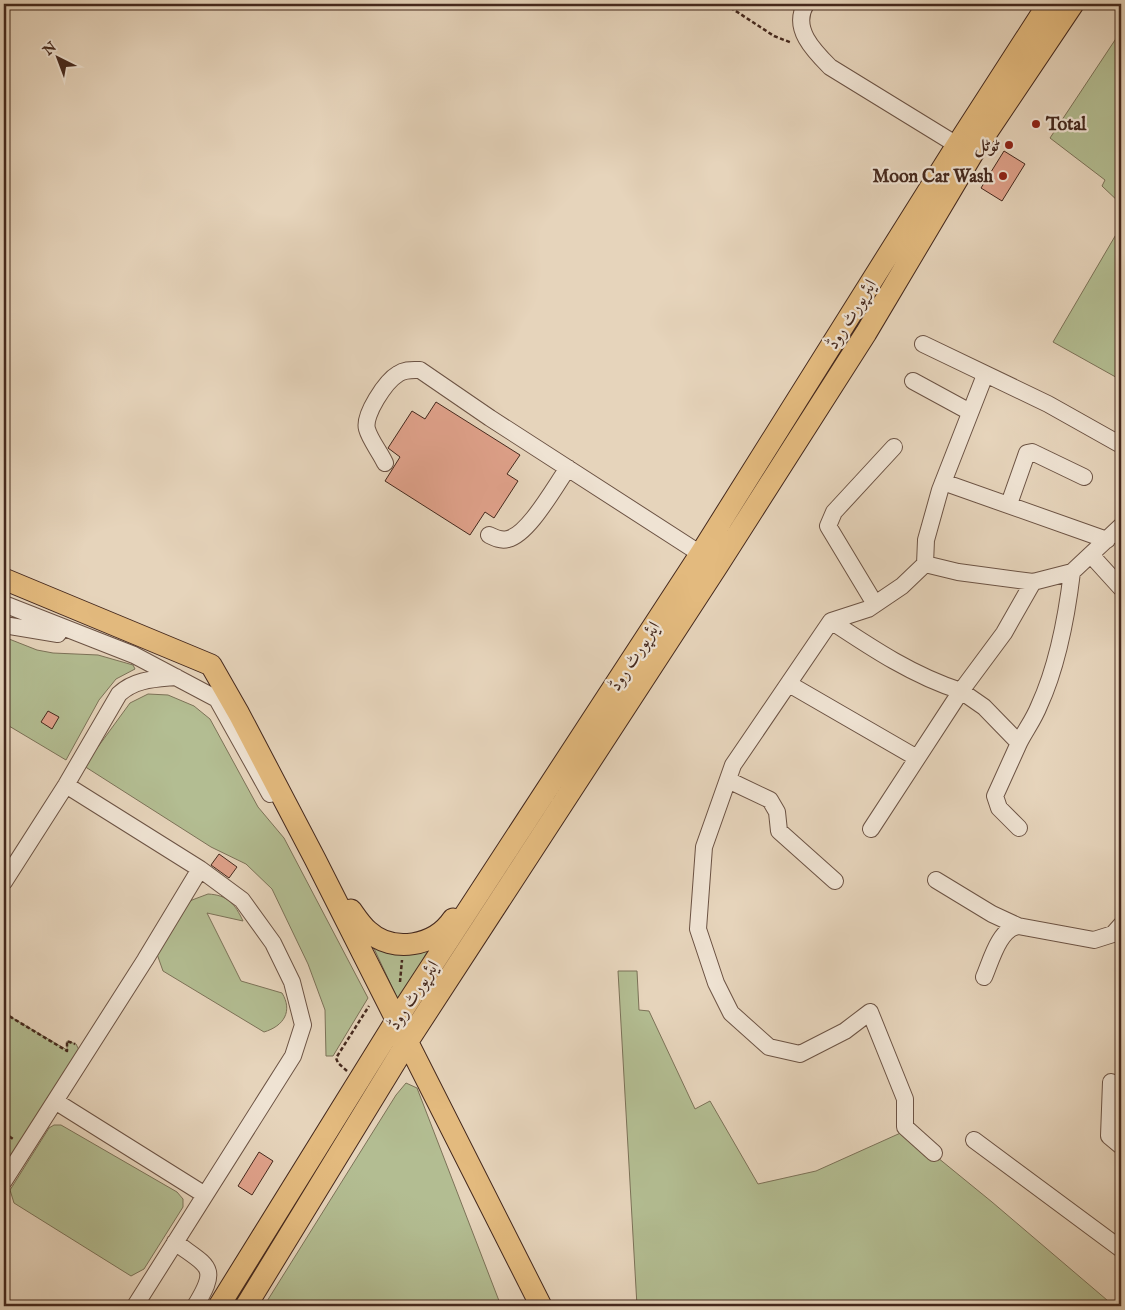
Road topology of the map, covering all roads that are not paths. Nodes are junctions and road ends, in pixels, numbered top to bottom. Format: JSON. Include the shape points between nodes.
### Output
{"nodes":[{"id":1,"x":806,"y":4,"type":"edge"},
{"id":2,"x":1048,"y":4,"type":"edge"},
{"id":3,"x":1073,"y":4,"type":"edge"},
{"id":4,"x":957,"y":144,"type":"junction"},
{"id":5,"x":923,"y":344,"type":"dead end"},
{"id":6,"x":985,"y":375,"type":"junction"},
{"id":7,"x":913,"y":381,"type":"dead end"},
{"id":8,"x":970,"y":412,"type":"junction"},
{"id":9,"x":1121,"y":445,"type":"edge"},
{"id":10,"x":894,"y":448,"type":"dead end"},
{"id":11,"x":385,"y":462,"type":"dead end"},
{"id":12,"x":568,"y":468,"type":"junction"},
{"id":13,"x":1084,"y":476,"type":"dead end"},
{"id":14,"x":943,"y":482,"type":"junction"},
{"id":15,"x":1009,"y":504,"type":"junction"},
{"id":16,"x":1121,"y":526,"type":"edge"},
{"id":17,"x":489,"y":535,"type":"dead end"},
{"id":18,"x":1107,"y":540,"type":"junction"},
{"id":19,"x":1091,"y":555,"type":"junction"},
{"id":20,"x":710,"y":559,"type":"junction"},
{"id":21,"x":926,"y":564,"type":"junction"},
{"id":22,"x":1072,"y":572,"type":"junction"},
{"id":23,"x":4,"y":579,"type":"edge"},
{"id":24,"x":1033,"y":582,"type":"junction"},
{"id":25,"x":1121,"y":588,"type":"edge"},
{"id":26,"x":4,"y":604,"type":"edge"},
{"id":27,"x":875,"y":604,"type":"junction"},
{"id":28,"x":4,"y":616,"type":"edge"},
{"id":29,"x":831,"y":621,"type":"junction"},
{"id":30,"x":4,"y":625,"type":"edge"},
{"id":31,"x":38,"y":630,"type":"junction"},
{"id":32,"x":134,"y":655,"type":"junction"},
{"id":33,"x":176,"y":677,"type":"junction"},
{"id":34,"x":789,"y":684,"type":"junction"},
{"id":35,"x":961,"y":691,"type":"junction"},
{"id":36,"x":1019,"y":743,"type":"junction"},
{"id":37,"x":917,"y":758,"type":"junction"},
{"id":38,"x":728,"y":780,"type":"junction"},
{"id":39,"x":66,"y":785,"type":"junction"},
{"id":40,"x":297,"y":825,"type":"junction"},
{"id":41,"x":1019,"y":828,"type":"dead end"},
{"id":42,"x":871,"y":829,"type":"dead end"},
{"id":43,"x":315,"y":859,"type":"junction"},
{"id":44,"x":200,"y":869,"type":"junction"},
{"id":45,"x":491,"y":877,"type":"junction"},
{"id":46,"x":936,"y":880,"type":"dead end"},
{"id":47,"x":835,"y":881,"type":"dead end"},
{"id":48,"x":4,"y":882,"type":"edge"},
{"id":49,"x":1121,"y":925,"type":"edge"},
{"id":50,"x":1018,"y":926,"type":"junction"},
{"id":51,"x":984,"y":977,"type":"dead end"},
{"id":52,"x":397,"y":1020,"type":"junction"},
{"id":53,"x":408,"y":1041,"type":"junction"},
{"id":54,"x":1111,"y":1082,"type":"dead end"},
{"id":55,"x":55,"y":1102,"type":"junction"},
{"id":56,"x":974,"y":1140,"type":"dead end"},
{"id":57,"x":1121,"y":1146,"type":"edge"},
{"id":58,"x":934,"y":1152,"type":"dead end"},
{"id":59,"x":4,"y":1181,"type":"edge"},
{"id":60,"x":205,"y":1195,"type":"junction"},
{"id":61,"x":175,"y":1242,"type":"junction"},
{"id":62,"x":1121,"y":1249,"type":"edge"},
{"id":63,"x":135,"y":1306,"type":"edge"},
{"id":64,"x":195,"y":1306,"type":"edge"},
{"id":65,"x":219,"y":1306,"type":"edge"},
{"id":66,"x":246,"y":1306,"type":"edge"},
{"id":67,"x":541,"y":1306,"type":"edge"}],
"edges":[{"from":1,"to":4,"type":"street","via":[[803,8],[805,37],[830,67]]},
{"from":2,"to":4,"type":"main road","name":"ایئرپورٹ روڈ"},
{"from":3,"to":20,"type":"main road","name":"ایئرپورٹ روڈ","via":[[973,154],[866,333]]},
{"from":4,"to":20,"type":"main road","name":"ایئرپورٹ روڈ"},
{"from":5,"to":6,"type":"street"},
{"from":6,"to":8,"type":"street"},
{"from":6,"to":9,"type":"street","via":[[1048,404]]},
{"from":7,"to":8,"type":"street"},
{"from":8,"to":14,"type":"street"},
{"from":10,"to":27,"type":"street","via":[[834,512],[828,526]]},
{"from":11,"to":12,"type":"street","via":[[366,428],[366,417],[385,387],[397,374],[409,369],[420,370]]},
{"from":12,"to":17,"type":"street","via":[[516,536],[500,540]]},
{"from":12,"to":20,"type":"street"},
{"from":13,"to":15,"type":"street","via":[[1028,453]]},
{"from":14,"to":15,"type":"street"},
{"from":14,"to":21,"type":"street","via":[[926,540]]},
{"from":15,"to":18,"type":"street"},
{"from":16,"to":18,"type":"street"},
{"from":18,"to":19,"type":"street"},
{"from":19,"to":22,"type":"street"},
{"from":19,"to":25,"type":"street"},
{"from":20,"to":45,"type":"main road","name":"ایئرپورٹ روڈ","via":[[543,794]]},
{"from":20,"to":53,"type":"main road","name":"ایئرپورٹ روڈ"},
{"from":21,"to":24,"type":"street","via":[[958,572]]},
{"from":21,"to":27,"type":"street"},
{"from":22,"to":24,"type":"street"},
{"from":22,"to":36,"type":"street","via":[[1046,687]]},
{"from":23,"to":40,"type":"main road","via":[[211,665]]},
{"from":24,"to":35,"type":"street","via":[[1004,633]]},
{"from":26,"to":32,"type":"street"},
{"from":27,"to":29,"type":"street","via":[[868,610]]},
{"from":28,"to":31,"type":"street"},
{"from":29,"to":34,"type":"street"},
{"from":29,"to":35,"type":"street","via":[[932,682]]},
{"from":30,"to":31,"type":"street"},
{"from":31,"to":32,"type":"street"},
{"from":32,"to":33,"type":"street"},
{"from":33,"to":39,"type":"street","via":[[138,681],[119,694]]},
{"from":33,"to":40,"type":"street","via":[[217,698],[278,810]]},
{"from":34,"to":37,"type":"street"},
{"from":34,"to":38,"type":"street","via":[[733,765]]},
{"from":35,"to":36,"type":"street","via":[[984,706]]},
{"from":35,"to":37,"type":"street"},
{"from":36,"to":41,"type":"street","via":[[995,796],[999,808]]},
{"from":37,"to":42,"type":"street"},
{"from":38,"to":47,"type":"street","via":[[770,800],[778,812],[779,831]]},
{"from":38,"to":58,"type":"street","via":[[704,847],[698,929],[716,983],[731,1014],[768,1046],[800,1054],[845,1031],[870,1012],[905,1099],[905,1127]]},
{"from":39,"to":44,"type":"street"},
{"from":39,"to":48,"type":"street"},
{"from":40,"to":43,"type":"main road"},
{"from":43,"to":45,"type":"main road","via":[[368,931],[387,942],[403,944],[428,941],[443,932],[466,898]]},
{"from":43,"to":52,"type":"main road"},
{"from":44,"to":55,"type":"street"},
{"from":44,"to":60,"type":"street","via":[[242,900],[273,943],[292,982],[303,1025],[293,1056]]},
{"from":45,"to":52,"type":"main road","name":"ایئرپورٹ روڈ"},
{"from":46,"to":50,"type":"street"},
{"from":49,"to":50,"type":"street","via":[[1113,934],[1094,940]]},
{"from":50,"to":51,"type":"street","via":[[1003,936]]},
{"from":52,"to":53,"type":"main road"},
{"from":52,"to":65,"type":"main road","name":"ایئرپورٹ روڈ"},
{"from":53,"to":66,"type":"main road","name":"ایئرپورٹ روڈ"},
{"from":53,"to":67,"type":"main road"},
{"from":54,"to":57,"type":"street","via":[[1109,1136]]},
{"from":55,"to":59,"type":"street"},
{"from":55,"to":60,"type":"street"},
{"from":56,"to":62,"type":"street"},
{"from":60,"to":61,"type":"street"},
{"from":61,"to":63,"type":"street"},
{"from":61,"to":64,"type":"street","via":[[206,1265],[210,1273],[209,1283]]}]}
